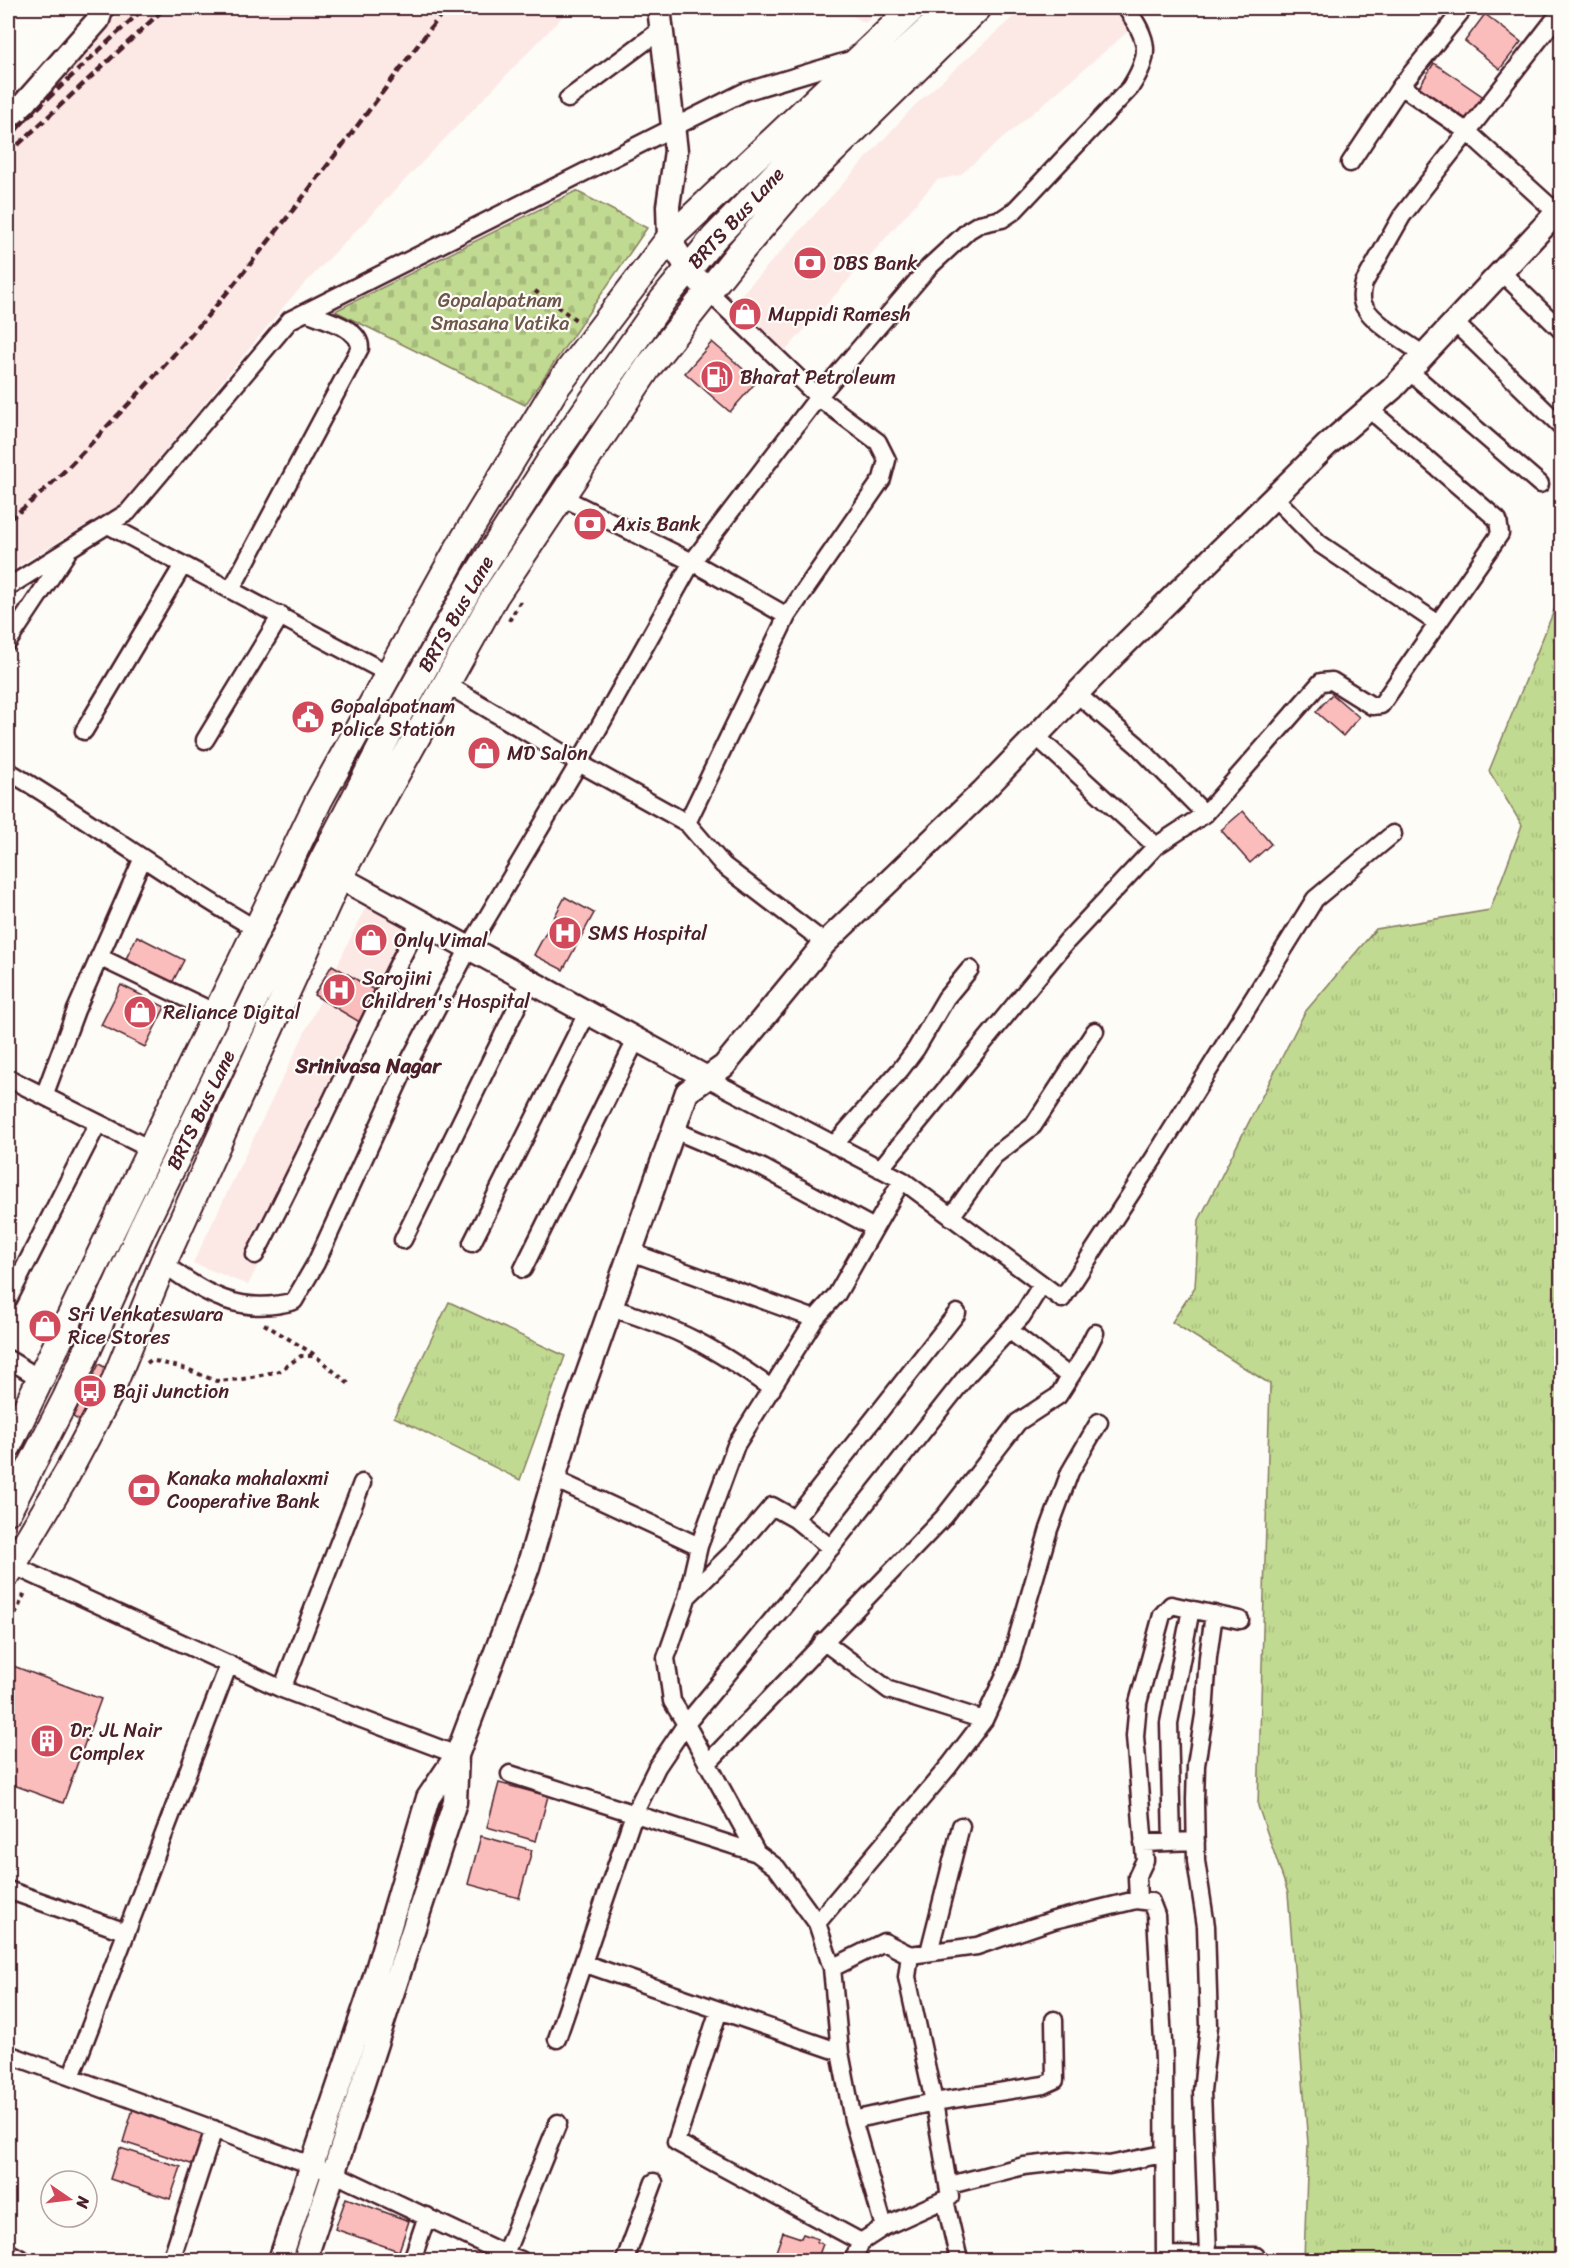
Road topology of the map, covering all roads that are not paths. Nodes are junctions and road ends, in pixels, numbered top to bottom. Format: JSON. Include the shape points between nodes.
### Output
{"nodes":[{"id":1,"x":102,"y":8,"type":"edge"},
{"id":2,"x":913,"y":8,"type":"edge"},
{"id":3,"x":952,"y":8,"type":"edge"},
{"id":4,"x":1126,"y":8,"type":"edge"},
{"id":5,"x":1464,"y":8,"type":"edge"},
{"id":6,"x":1562,"y":10,"type":"edge"},
{"id":7,"x":985,"y":15,"type":"edge"},
{"id":8,"x":661,"y":18,"type":"edge"},
{"id":9,"x":859,"y":57,"type":"junction"},
{"id":10,"x":1401,"y":86,"type":"junction"},
{"id":11,"x":568,"y":99,"type":"dead end"},
{"id":12,"x":8,"y":122,"type":"edge"},
{"id":13,"x":673,"y":129,"type":"junction"},
{"id":14,"x":1469,"y":133,"type":"junction"},
{"id":15,"x":1350,"y":163,"type":"dead end"},
{"id":16,"x":1559,"y":210,"type":"edge"},
{"id":17,"x":669,"y":238,"type":"junction"},
{"id":18,"x":688,"y":269,"type":"junction"},
{"id":19,"x":1500,"y":271,"type":"junction"},
{"id":20,"x":709,"y":292,"type":"junction"},
{"id":21,"x":306,"y":312,"type":"junction"},
{"id":22,"x":1454,"y":322,"type":"junction"},
{"id":23,"x":1562,"y":331,"type":"edge"},
{"id":24,"x":1416,"y":363,"type":"junction"},
{"id":25,"x":818,"y":397,"type":"junction"},
{"id":26,"x":1369,"y":409,"type":"junction"},
{"id":27,"x":1562,"y":427,"type":"edge"},
{"id":28,"x":1540,"y":484,"type":"dead end"},
{"id":29,"x":562,"y":496,"type":"junction"},
{"id":30,"x":1274,"y":497,"type":"junction"},
{"id":31,"x":108,"y":525,"type":"junction"},
{"id":32,"x":71,"y":548,"type":"junction"},
{"id":33,"x":692,"y":562,"type":"junction"},
{"id":34,"x":183,"y":565,"type":"junction"},
{"id":35,"x":8,"y":587,"type":"edge"},
{"id":36,"x":231,"y":590,"type":"junction"},
{"id":37,"x":280,"y":615,"type":"junction"},
{"id":38,"x":787,"y":616,"type":"junction"},
{"id":39,"x":1437,"y":623,"type":"junction"},
{"id":40,"x":8,"y":642,"type":"edge"},
{"id":41,"x":389,"y":674,"type":"junction"},
{"id":42,"x":446,"y":684,"type":"junction"},
{"id":43,"x":1077,"y":694,"type":"junction"},
{"id":44,"x":84,"y":731,"type":"dead end"},
{"id":45,"x":1036,"y":736,"type":"junction"},
{"id":46,"x":205,"y":740,"type":"dead end"},
{"id":47,"x":579,"y":763,"type":"junction"},
{"id":48,"x":8,"y":771,"type":"edge"},
{"id":49,"x":1205,"y":814,"type":"junction"},
{"id":50,"x":687,"y":823,"type":"junction"},
{"id":51,"x":1393,"y":834,"type":"dead end"},
{"id":52,"x":1156,"y":846,"type":"junction"},
{"id":53,"x":142,"y":860,"type":"junction"},
{"id":54,"x":339,"y":877,"type":"junction"},
{"id":55,"x":420,"y":922,"type":"junction"},
{"id":56,"x":256,"y":930,"type":"junction"},
{"id":57,"x":825,"y":943,"type":"junction"},
{"id":58,"x":469,"y":948,"type":"junction"},
{"id":59,"x":99,"y":957,"type":"junction"},
{"id":60,"x":970,"y":969,"type":"dead end"},
{"id":61,"x":530,"y":980,"type":"junction"},
{"id":62,"x":588,"y":1011,"type":"junction"},
{"id":63,"x":216,"y":1013,"type":"junction"},
{"id":64,"x":1095,"y":1031,"type":"dead end"},
{"id":65,"x":636,"y":1040,"type":"junction"},
{"id":66,"x":8,"y":1078,"type":"edge"},
{"id":67,"x":707,"y":1078,"type":"junction"},
{"id":68,"x":44,"y":1096,"type":"junction"},
{"id":69,"x":98,"y":1123,"type":"junction"},
{"id":70,"x":674,"y":1130,"type":"junction"},
{"id":71,"x":834,"y":1145,"type":"junction"},
{"id":72,"x":150,"y":1149,"type":"junction"},
{"id":73,"x":880,"y":1169,"type":"junction"},
{"id":74,"x":902,"y":1180,"type":"junction"},
{"id":75,"x":951,"y":1217,"type":"junction"},
{"id":76,"x":874,"y":1228,"type":"junction"},
{"id":77,"x":403,"y":1240,"type":"dead end"},
{"id":78,"x":472,"y":1243,"type":"dead end"},
{"id":79,"x":630,"y":1252,"type":"junction"},
{"id":80,"x":255,"y":1255,"type":"dead end"},
{"id":81,"x":163,"y":1263,"type":"junction"},
{"id":82,"x":523,"y":1269,"type":"dead end"},
{"id":83,"x":1042,"y":1284,"type":"junction"},
{"id":84,"x":8,"y":1300,"type":"edge"},
{"id":85,"x":611,"y":1308,"type":"junction"},
{"id":86,"x":957,"y":1313,"type":"dead end"},
{"id":87,"x":814,"y":1319,"type":"junction"},
{"id":88,"x":1009,"y":1330,"type":"junction"},
{"id":89,"x":1095,"y":1333,"type":"dead end"},
{"id":90,"x":8,"y":1359,"type":"edge"},
{"id":91,"x":1070,"y":1377,"type":"junction"},
{"id":92,"x":39,"y":1378,"type":"junction"},
{"id":93,"x":772,"y":1389,"type":"junction"},
{"id":94,"x":1099,"y":1422,"type":"dead end"},
{"id":95,"x":8,"y":1446,"type":"edge"},
{"id":96,"x":554,"y":1479,"type":"junction"},
{"id":97,"x":362,"y":1483,"type":"dead end"},
{"id":98,"x":8,"y":1511,"type":"edge"},
{"id":99,"x":795,"y":1519,"type":"junction"},
{"id":100,"x":699,"y":1546,"type":"junction"},
{"id":101,"x":831,"y":1548,"type":"junction"},
{"id":102,"x":15,"y":1568,"type":"edge"},
{"id":103,"x":687,"y":1598,"type":"junction"},
{"id":104,"x":1191,"y":1609,"type":"junction"},
{"id":105,"x":1214,"y":1614,"type":"junction"},
{"id":106,"x":1240,"y":1620,"type":"dead end"},
{"id":107,"x":824,"y":1641,"type":"junction"},
{"id":108,"x":229,"y":1664,"type":"junction"},
{"id":109,"x":282,"y":1689,"type":"junction"},
{"id":110,"x":984,"y":1720,"type":"junction"},
{"id":111,"x":686,"y":1724,"type":"junction"},
{"id":112,"x":457,"y":1755,"type":"junction"},
{"id":113,"x":707,"y":1764,"type":"junction"},
{"id":114,"x":510,"y":1774,"type":"dead end"},
{"id":115,"x":634,"y":1814,"type":"junction"},
{"id":116,"x":961,"y":1826,"type":"dead end"},
{"id":117,"x":1196,"y":1841,"type":"junction"},
{"id":118,"x":1172,"y":1842,"type":"junction"},
{"id":119,"x":1143,"y":1843,"type":"junction"},
{"id":120,"x":757,"y":1853,"type":"junction"},
{"id":121,"x":8,"y":1890,"type":"edge"},
{"id":122,"x":1138,"y":1900,"type":"junction"},
{"id":123,"x":817,"y":1923,"type":"junction"},
{"id":124,"x":126,"y":1932,"type":"junction"},
{"id":125,"x":929,"y":1952,"type":"junction"},
{"id":126,"x":910,"y":1955,"type":"junction"},
{"id":127,"x":583,"y":1963,"type":"junction"},
{"id":128,"x":832,"y":1968,"type":"junction"},
{"id":129,"x":719,"y":2010,"type":"junction"},
{"id":130,"x":1054,"y":2020,"type":"dead end"},
{"id":131,"x":557,"y":2039,"type":"dead end"},
{"id":132,"x":840,"y":2052,"type":"junction"},
{"id":133,"x":8,"y":2054,"type":"edge"},
{"id":134,"x":71,"y":2077,"type":"junction"},
{"id":135,"x":934,"y":2102,"type":"junction"},
{"id":136,"x":853,"y":2120,"type":"junction"},
{"id":137,"x":558,"y":2123,"type":"dead end"},
{"id":138,"x":214,"y":2129,"type":"junction"},
{"id":139,"x":1163,"y":2154,"type":"junction"},
{"id":140,"x":312,"y":2166,"type":"junction"},
{"id":141,"x":333,"y":2173,"type":"junction"},
{"id":142,"x":654,"y":2182,"type":"dead end"},
{"id":143,"x":947,"y":2192,"type":"junction"},
{"id":144,"x":427,"y":2216,"type":"junction"},
{"id":145,"x":884,"y":2227,"type":"junction"},
{"id":146,"x":861,"y":2242,"type":"junction"},
{"id":147,"x":8,"y":2252,"type":"edge"},
{"id":148,"x":1208,"y":2255,"type":"junction"},
{"id":149,"x":1256,"y":2256,"type":"dead end"},
{"id":150,"x":504,"y":2257,"type":"edge"},
{"id":151,"x":1165,"y":2258,"type":"edge"},
{"id":152,"x":23,"y":2260,"type":"edge"},
{"id":153,"x":171,"y":2260,"type":"edge"},
{"id":154,"x":280,"y":2260,"type":"edge"},
{"id":155,"x":305,"y":2260,"type":"edge"},
{"id":156,"x":412,"y":2260,"type":"edge"},
{"id":157,"x":521,"y":2260,"type":"edge"},
{"id":158,"x":624,"y":2260,"type":"edge"},
{"id":159,"x":854,"y":2260,"type":"edge"},
{"id":160,"x":959,"y":2260,"type":"edge"}],
"edges":[{"from":1,"to":12,"type":"street","via":[[98,20]]},
{"from":2,"to":9,"type":"main road"},
{"from":3,"to":18,"type":"main road","name":"BRTS Bus Lane","via":[[806,144]]},
{"from":4,"to":25,"type":"street","via":[[1145,45],[1144,66],[1130,88],[1014,211],[969,230],[929,267]]},
{"from":5,"to":10,"type":"street"},
{"from":6,"to":14,"type":"street"},
{"from":7,"to":20,"type":"main road","via":[[794,189]]},
{"from":8,"to":11,"type":"street"},
{"from":8,"to":13,"type":"street"},
{"from":9,"to":13,"type":"street","via":[[744,92]]},
{"from":9,"to":17,"type":"main road"},
{"from":10,"to":14,"type":"street"},
{"from":10,"to":15,"type":"street"},
{"from":13,"to":17,"type":"street","via":[[676,151],[668,206]]},
{"from":13,"to":21,"type":"street"},
{"from":14,"to":16,"type":"street"},
{"from":14,"to":24,"type":"street","via":[[1402,216],[1361,294],[1363,305]]},
{"from":16,"to":19,"type":"street"},
{"from":17,"to":18,"type":"street"},
{"from":17,"to":41,"type":"main road","via":[[557,386],[458,549]]},
{"from":18,"to":20,"type":"street"},
{"from":18,"to":98,"type":"main road","name":"BRTS Bus Lane","via":[[548,464],[473,581],[397,717],[315,875],[141,1231],[66,1398]]},
{"from":19,"to":22,"type":"street"},
{"from":19,"to":23,"type":"street"},
{"from":20,"to":25,"type":"street"},
{"from":20,"to":29,"type":"main road","via":[[649,366]]},
{"from":21,"to":31,"type":"street","via":[[290,320],[128,512]]},
{"from":21,"to":36,"type":"street","via":[[354,333],[360,348]]},
{"from":22,"to":24,"type":"street"},
{"from":22,"to":27,"type":"street"},
{"from":24,"to":26,"type":"street"},
{"from":24,"to":28,"type":"street"},
{"from":25,"to":33,"type":"street"},
{"from":25,"to":38,"type":"street","via":[[879,442],[887,460],[882,479]]},
{"from":26,"to":30,"type":"street"},
{"from":26,"to":39,"type":"street","via":[[1500,525],[1500,534]]},
{"from":29,"to":33,"type":"street"},
{"from":29,"to":42,"type":"main road","via":[[495,596]]},
{"from":30,"to":39,"type":"street","via":[[1320,544]]},
{"from":30,"to":43,"type":"street"},
{"from":31,"to":32,"type":"street"},
{"from":31,"to":34,"type":"street"},
{"from":32,"to":35,"type":"street"},
{"from":32,"to":40,"type":"street"},
{"from":33,"to":38,"type":"street"},
{"from":33,"to":47,"type":"street"},
{"from":34,"to":36,"type":"street"},
{"from":34,"to":44,"type":"street"},
{"from":36,"to":37,"type":"street"},
{"from":37,"to":41,"type":"street"},
{"from":37,"to":46,"type":"street"},
{"from":38,"to":50,"type":"street"},
{"from":39,"to":49,"type":"street","via":[[1381,705],[1372,706],[1332,681],[1321,682]]},
{"from":41,"to":56,"type":"main road","via":[[319,800]]},
{"from":42,"to":47,"type":"street"},
{"from":42,"to":54,"type":"main road"},
{"from":43,"to":45,"type":"street"},
{"from":43,"to":49,"type":"street","via":[[1137,745]]},
{"from":45,"to":52,"type":"street"},
{"from":45,"to":57,"type":"street"},
{"from":47,"to":50,"type":"street"},
{"from":47,"to":58,"type":"street"},
{"from":48,"to":53,"type":"street"},
{"from":49,"to":52,"type":"street"},
{"from":50,"to":57,"type":"street","via":[[723,865]]},
{"from":51,"to":83,"type":"street","via":[[1315,899],[1062,1299]]},
{"from":52,"to":73,"type":"street","via":[[1068,941]]},
{"from":53,"to":56,"type":"street"},
{"from":53,"to":59,"type":"street"},
{"from":54,"to":55,"type":"street"},
{"from":54,"to":81,"type":"main road"},
{"from":55,"to":58,"type":"street"},
{"from":55,"to":80,"type":"street"},
{"from":56,"to":63,"type":"main road"},
{"from":57,"to":67,"type":"street","via":[[724,1066]]},
{"from":58,"to":61,"type":"street"},
{"from":58,"to":81,"type":"street","via":[[403,1073],[305,1285],[294,1300],[244,1304],[194,1287]]},
{"from":59,"to":63,"type":"street"},
{"from":59,"to":68,"type":"street"},
{"from":60,"to":71,"type":"street","via":[[946,998],[901,1069]]},
{"from":61,"to":62,"type":"street"},
{"from":61,"to":77,"type":"street"},
{"from":62,"to":65,"type":"street"},
{"from":62,"to":78,"type":"street"},
{"from":63,"to":72,"type":"main road"},
{"from":64,"to":75,"type":"street","via":[[1033,1126],[994,1156]]},
{"from":65,"to":67,"type":"street"},
{"from":65,"to":82,"type":"street"},
{"from":66,"to":68,"type":"street"},
{"from":67,"to":70,"type":"street","via":[[687,1092]]},
{"from":67,"to":71,"type":"street"},
{"from":68,"to":69,"type":"street"},
{"from":69,"to":72,"type":"street"},
{"from":69,"to":84,"type":"street"},
{"from":70,"to":76,"type":"street","via":[[764,1168]]},
{"from":70,"to":79,"type":"street"},
{"from":71,"to":73,"type":"street"},
{"from":72,"to":92,"type":"main road"},
{"from":73,"to":74,"type":"street"},
{"from":74,"to":75,"type":"street"},
{"from":74,"to":76,"type":"street"},
{"from":75,"to":83,"type":"street"},
{"from":76,"to":87,"type":"street","via":[[837,1294]]},
{"from":79,"to":85,"type":"street"},
{"from":79,"to":87,"type":"street"},
{"from":81,"to":102,"type":"main road","via":[[109,1395]]},
{"from":83,"to":88,"type":"street"},
{"from":85,"to":93,"type":"street","via":[[661,1322],[698,1340]]},
{"from":85,"to":96,"type":"street"},
{"from":86,"to":99,"type":"street"},
{"from":87,"to":93,"type":"street"},
{"from":88,"to":91,"type":"street"},
{"from":88,"to":101,"type":"street","via":[[969,1373]]},
{"from":89,"to":91,"type":"street"},
{"from":90,"to":92,"type":"street"},
{"from":91,"to":107,"type":"street","via":[[1058,1396],[1018,1422],[944,1517]]},
{"from":92,"to":95,"type":"main road"},
{"from":93,"to":100,"type":"street","via":[[736,1445]]},
{"from":94,"to":110,"type":"street","via":[[1070,1472],[1009,1666]]},
{"from":96,"to":100,"type":"street"},
{"from":96,"to":112,"type":"street","via":[[528,1568]]},
{"from":97,"to":109,"type":"street"},
{"from":99,"to":101,"type":"street"},
{"from":99,"to":103,"type":"street","via":[[772,1506],[734,1552]]},
{"from":100,"to":103,"type":"street"},
{"from":101,"to":111,"type":"street"},
{"from":102,"to":108,"type":"street"},
{"from":103,"to":111,"type":"street","via":[[666,1658],[672,1701]]},
{"from":104,"to":105,"type":"street"},
{"from":104,"to":118,"type":"street","via":[[1169,1723]]},
{"from":104,"to":119,"type":"street","via":[[1171,1605],[1162,1615],[1138,1703],[1135,1736]]},
{"from":105,"to":106,"type":"street"},
{"from":105,"to":117,"type":"street","via":[[1196,1766]]},
{"from":107,"to":110,"type":"street","via":[[889,1690]]},
{"from":107,"to":113,"type":"street"},
{"from":108,"to":109,"type":"street"},
{"from":108,"to":124,"type":"street"},
{"from":109,"to":112,"type":"street"},
{"from":110,"to":123,"type":"street"},
{"from":111,"to":113,"type":"street"},
{"from":111,"to":115,"type":"street","via":[[657,1767]]},
{"from":112,"to":140,"type":"street","via":[[428,1798],[372,1986]]},
{"from":112,"to":141,"type":"street","via":[[455,1802]]},
{"from":113,"to":120,"type":"street"},
{"from":114,"to":115,"type":"street"},
{"from":115,"to":120,"type":"street"},
{"from":115,"to":127,"type":"street"},
{"from":116,"to":125,"type":"street"},
{"from":117,"to":118,"type":"street"},
{"from":117,"to":148,"type":"street","via":[[1206,1926],[1209,2004],[1202,2091]]},
{"from":118,"to":119,"type":"street"},
{"from":119,"to":122,"type":"street","via":[[1144,1865],[1137,1877]]},
{"from":120,"to":123,"type":"street","via":[[777,1868]]},
{"from":121,"to":124,"type":"street"},
{"from":122,"to":125,"type":"street","via":[[1054,1920],[977,1946]]},
{"from":122,"to":139,"type":"street","via":[[1152,1902],[1156,1915],[1164,2060]]},
{"from":123,"to":128,"type":"street"},
{"from":124,"to":134,"type":"street"},
{"from":125,"to":126,"type":"street"},
{"from":126,"to":128,"type":"street","via":[[884,1942]]},
{"from":126,"to":135,"type":"street","via":[[907,1977]]},
{"from":127,"to":129,"type":"street"},
{"from":127,"to":131,"type":"street"},
{"from":128,"to":132,"type":"street"},
{"from":129,"to":132,"type":"street"},
{"from":129,"to":146,"type":"street","via":[[676,2142]]},
{"from":130,"to":135,"type":"street","via":[[1054,2080],[1044,2085]]},
{"from":132,"to":136,"type":"street"},
{"from":133,"to":134,"type":"street"},
{"from":134,"to":138,"type":"street"},
{"from":135,"to":136,"type":"street"},
{"from":135,"to":143,"type":"street"},
{"from":136,"to":145,"type":"street"},
{"from":137,"to":150,"type":"street"},
{"from":138,"to":140,"type":"street"},
{"from":138,"to":153,"type":"street"},
{"from":139,"to":143,"type":"street","via":[[1109,2166],[1069,2161],[1024,2166]]},
{"from":139,"to":151,"type":"street"},
{"from":140,"to":141,"type":"street"},
{"from":140,"to":154,"type":"street"},
{"from":141,"to":144,"type":"street"},
{"from":141,"to":155,"type":"street"},
{"from":142,"to":158,"type":"street"},
{"from":143,"to":145,"type":"street"},
{"from":143,"to":160,"type":"street"},
{"from":144,"to":150,"type":"street"},
{"from":144,"to":156,"type":"street"},
{"from":145,"to":146,"type":"street"},
{"from":146,"to":159,"type":"street"},
{"from":147,"to":152,"type":"street"},
{"from":148,"to":149,"type":"street"},
{"from":148,"to":151,"type":"street"},
{"from":150,"to":157,"type":"street"}]}
